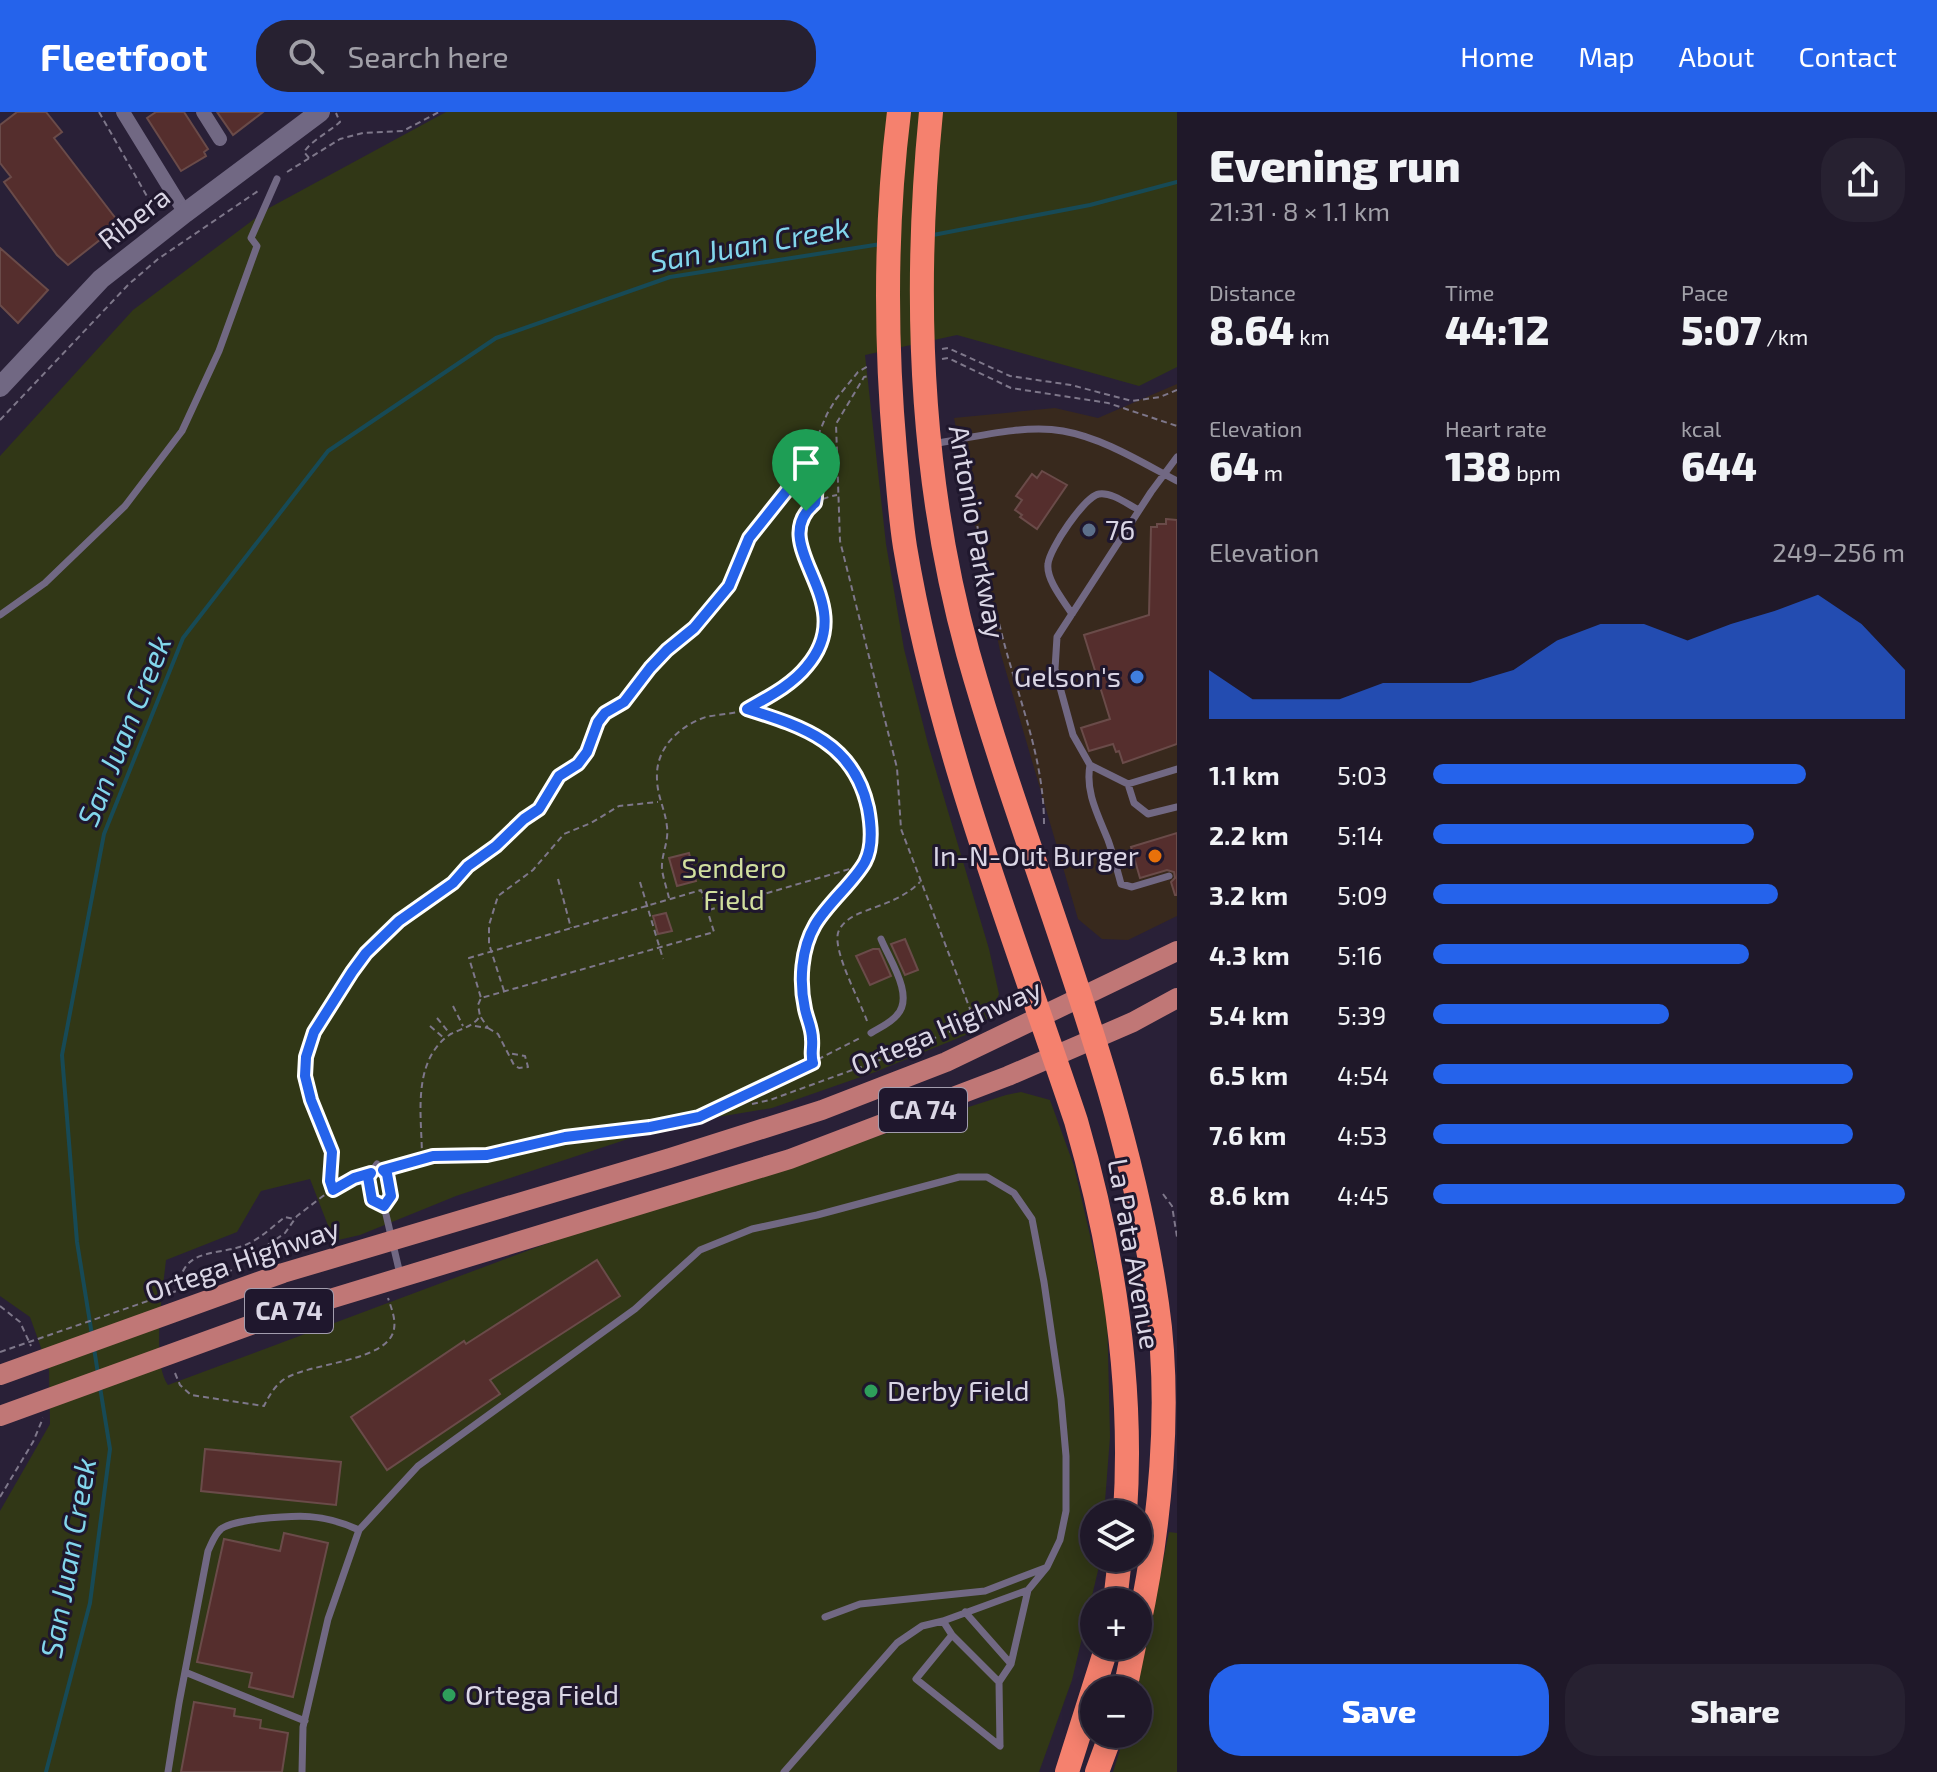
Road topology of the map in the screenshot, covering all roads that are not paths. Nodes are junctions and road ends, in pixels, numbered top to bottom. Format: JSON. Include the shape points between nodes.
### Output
{"nodes":[{"id":1,"x":123,"y":112,"type":"edge"},
{"id":2,"x":203,"y":112,"type":"edge"},
{"id":3,"x":320,"y":112,"type":"edge"},
{"id":4,"x":899,"y":112,"type":"edge"},
{"id":5,"x":931,"y":112,"type":"edge"},
{"id":6,"x":220,"y":139,"type":"dead end"},
{"id":7,"x":277,"y":179,"type":"road end"},
{"id":8,"x":185,"y":213,"type":"junction"},
{"id":9,"x":0,"y":387,"type":"edge"},
{"id":10,"x":890,"y":388,"type":"junction"},
{"id":11,"x":928,"y":445,"type":"junction"},
{"id":12,"x":1177,"y":457,"type":"edge"},
{"id":13,"x":1164,"y":474,"type":"junction"},
{"id":14,"x":1177,"y":481,"type":"edge"},
{"id":15,"x":1139,"y":510,"type":"junction"},
{"id":16,"x":1072,"y":614,"type":"junction"},
{"id":17,"x":0,"y":615,"type":"edge"},
{"id":18,"x":1090,"y":765,"type":"junction"},
{"id":19,"x":1177,"y":769,"type":"edge"},
{"id":20,"x":1128,"y":784,"type":"junction"},
{"id":21,"x":1176,"y":810,"type":"edge"},
{"id":22,"x":1169,"y":876,"type":"dead end"},
{"id":23,"x":881,"y":939,"type":"dead end"},
{"id":24,"x":1177,"y":951,"type":"edge"},
{"id":25,"x":1177,"y":998,"type":"edge"},
{"id":26,"x":1081,"y":999,"type":"junction"},
{"id":27,"x":1040,"y":1018,"type":"junction"},
{"id":28,"x":871,"y":1033,"type":"road end"},
{"id":29,"x":1093,"y":1040,"type":"junction"},
{"id":30,"x":1054,"y":1057,"type":"junction"},
{"id":31,"x":384,"y":1206,"type":"junction"},
{"id":32,"x":392,"y":1239,"type":"junction"},
{"id":33,"x":400,"y":1275,"type":"junction"},
{"id":34,"x":0,"y":1375,"type":"edge"},
{"id":35,"x":1126,"y":1412,"type":"junction"},
{"id":36,"x":0,"y":1416,"type":"edge"},
{"id":37,"x":1169,"y":1478,"type":"edge"},
{"id":38,"x":1125,"y":1500,"type":"edge"},
{"id":39,"x":359,"y":1530,"type":"junction"},
{"id":40,"x":1047,"y":1567,"type":"junction"},
{"id":41,"x":1147,"y":1588,"type":"edge"},
{"id":42,"x":1028,"y":1590,"type":"junction"},
{"id":43,"x":965,"y":1612,"type":"junction"},
{"id":44,"x":825,"y":1617,"type":"dead end"},
{"id":45,"x":943,"y":1621,"type":"junction"},
{"id":46,"x":952,"y":1635,"type":"junction"},
{"id":47,"x":1103,"y":1660,"type":"edge"},
{"id":48,"x":1011,"y":1664,"type":"junction"},
{"id":49,"x":185,"y":1672,"type":"junction"},
{"id":50,"x":999,"y":1682,"type":"junction"},
{"id":51,"x":305,"y":1721,"type":"junction"},
{"id":52,"x":1106,"y":1748,"type":"edge"},
{"id":53,"x":168,"y":1772,"type":"edge"},
{"id":54,"x":302,"y":1772,"type":"edge"},
{"id":55,"x":784,"y":1772,"type":"edge"},
{"id":56,"x":1067,"y":1772,"type":"edge"},
{"id":57,"x":1097,"y":1772,"type":"edge"}],
"edges":[{"from":1,"to":8,"type":"street"},
{"from":2,"to":6,"type":"street"},
{"from":3,"to":8,"type":"street","name":"Ribera"},
{"from":4,"to":10,"type":"highway","via":[[889,223]]},
{"from":5,"to":11,"type":"highway","name":"Antonio Parkway","via":[[922,223]]},
{"from":7,"to":17,"type":"lane","via":[[251,238],[257,246],[244,287],[182,431],[125,506],[45,583]]},
{"from":8,"to":9,"type":"street","name":"Ribera","via":[[101,279]]},
{"from":10,"to":11,"type":"highway","via":[[900,413]]},
{"from":10,"to":27,"type":"highway","via":[[904,544],[930,666]]},
{"from":11,"to":13,"type":"lane","via":[[1033,429],[1060,430],[1086,436]]},
{"from":11,"to":26,"type":"highway","name":"Antonio Parkway","via":[[941,535],[968,652]]},
{"from":12,"to":13,"type":"lane"},
{"from":13,"to":14,"type":"lane"},
{"from":13,"to":15,"type":"lane"},
{"from":15,"to":16,"type":"lane"},
{"from":15,"to":16,"type":"lane","via":[[1108,494],[1095,494],[1051,552],[1050,576]]},
{"from":16,"to":18,"type":"lane","via":[[1057,637],[1055,669],[1073,735]]},
{"from":18,"to":20,"type":"lane"},
{"from":18,"to":22,"type":"lane","via":[[1087,780],[1121,884],[1132,887]]},
{"from":19,"to":20,"type":"lane"},
{"from":20,"to":21,"type":"lane","via":[[1134,803],[1148,814]]},
{"from":23,"to":28,"type":"lane","via":[[904,1004],[897,1016]]},
{"from":24,"to":26,"type":"main road","name":"Ortega Highway","number":"CA 74"},
{"from":25,"to":29,"type":"main road","number":"CA 74"},
{"from":26,"to":27,"type":"main road","name":"Ortega Highway","number":"CA 74"},
{"from":26,"to":29,"type":"highway","name":"Antonio Parkway"},
{"from":27,"to":30,"type":"highway","name":"La Pata Avenue"},
{"from":27,"to":32,"type":"main road","name":"Ortega Highway","number":"CA 74","via":[[946,1062],[807,1115]]},
{"from":29,"to":30,"type":"main road","number":"CA 74"},
{"from":29,"to":37,"type":"highway","name":"La Pata Avenue","via":[[1134,1180],[1158,1305]]},
{"from":30,"to":33,"type":"main road","number":"CA 74","via":[[790,1159]]},
{"from":30,"to":35,"type":"highway","name":"La Pata Avenue","via":[[1095,1185],[1119,1312]]},
{"from":31,"to":31,"type":"lane","via":[[391,1196],[387,1174],[377,1164],[368,1177],[372,1200]]},
{"from":31,"to":32,"type":"lane"},
{"from":32,"to":33,"type":"lane"},
{"from":32,"to":34,"type":"main road","name":"Ortega Highway","number":"CA 74"},
{"from":33,"to":36,"type":"main road","number":"CA 74"},
{"from":35,"to":37,"type":"highway","via":[[1140,1430],[1149,1474]]},
{"from":35,"to":38,"type":"highway","name":"La Pata Avenue"},
{"from":37,"to":41,"type":"highway","name":"La Pata Avenue"},
{"from":39,"to":40,"type":"lane","via":[[418,1466],[635,1309],[700,1250],[752,1229],[959,1177],[987,1177],[1014,1193],[1032,1219],[1044,1282],[1066,1456],[1066,1511]]},
{"from":39,"to":49,"type":"lane","via":[[301,1514],[224,1527],[208,1551]]},
{"from":39,"to":51,"type":"lane","via":[[328,1619]]},
{"from":40,"to":42,"type":"lane"},
{"from":40,"to":44,"type":"lane","via":[[985,1591],[860,1604]]},
{"from":42,"to":43,"type":"lane"},
{"from":42,"to":48,"type":"lane"},
{"from":43,"to":45,"type":"lane"},
{"from":43,"to":48,"type":"lane"},
{"from":45,"to":46,"type":"lane"},
{"from":45,"to":55,"type":"lane","via":[[922,1626],[897,1643]]},
{"from":46,"to":50,"type":"lane"},
{"from":46,"to":50,"type":"lane","via":[[916,1679],[1000,1746]]},
{"from":47,"to":56,"type":"highway"},
{"from":48,"to":50,"type":"lane"},
{"from":49,"to":51,"type":"lane"},
{"from":49,"to":53,"type":"lane"},
{"from":51,"to":54,"type":"lane"},
{"from":52,"to":57,"type":"highway"}]}
